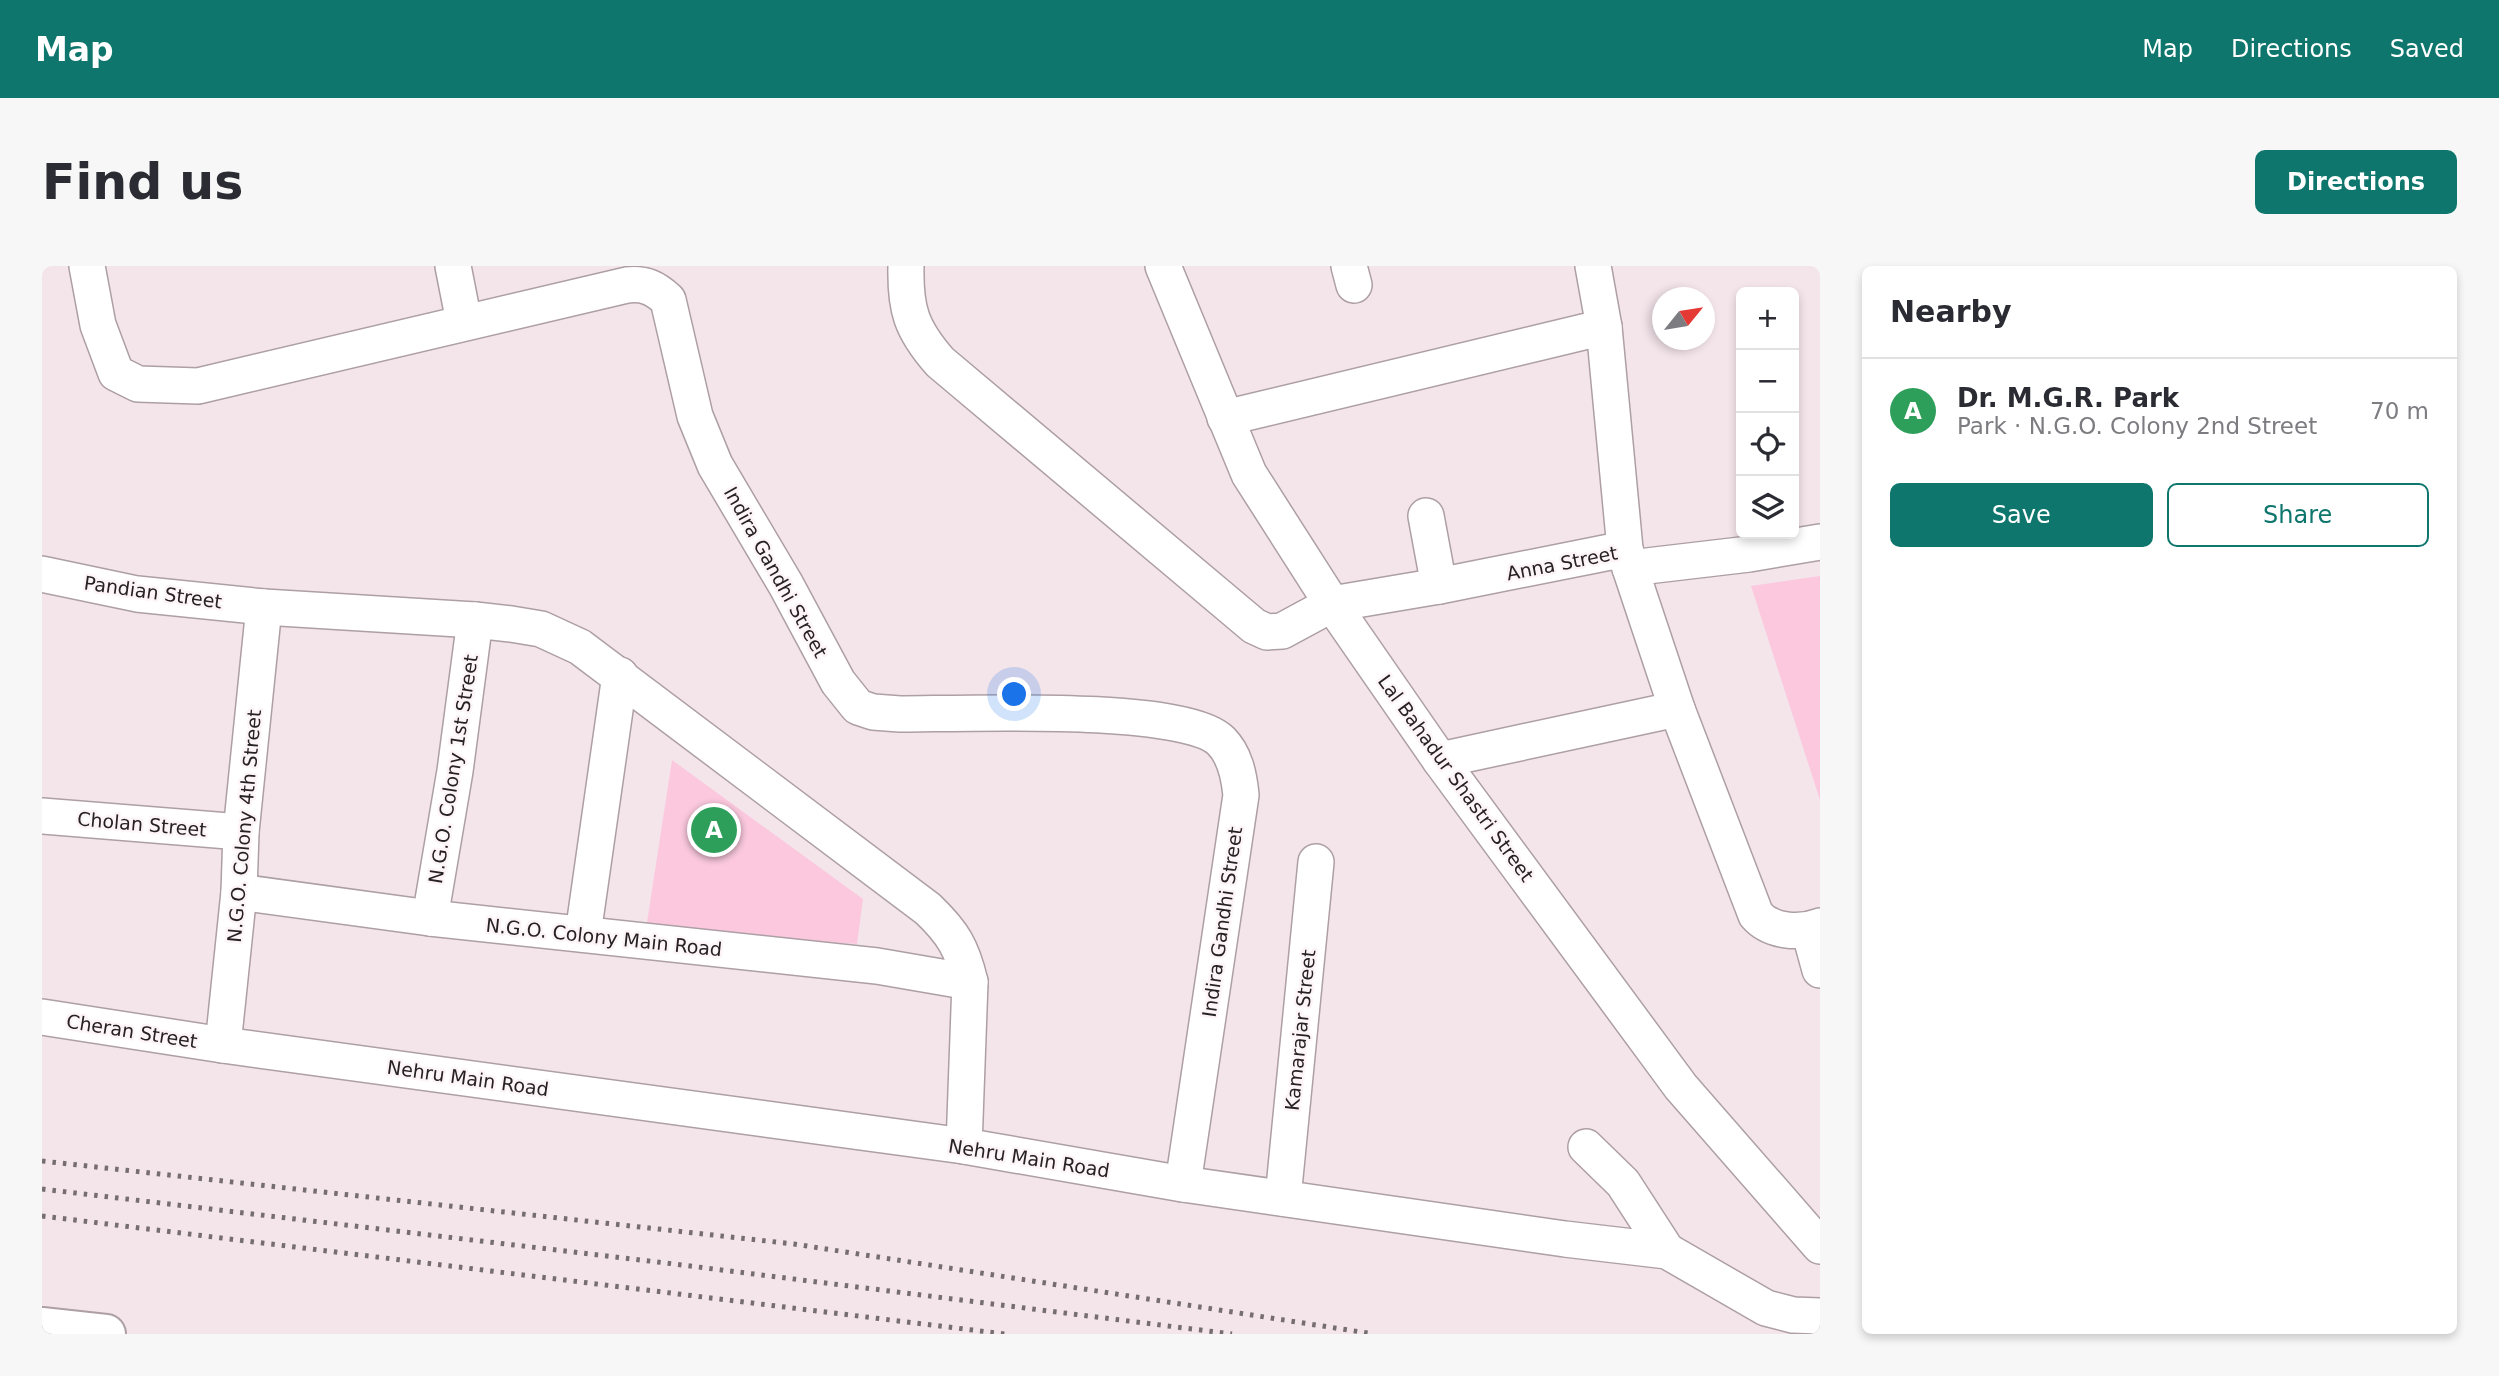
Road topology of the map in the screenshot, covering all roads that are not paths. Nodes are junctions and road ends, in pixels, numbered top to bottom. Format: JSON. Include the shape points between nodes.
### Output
{"nodes":[{"id":1,"x":87,"y":266,"type":"edge"},
{"id":2,"x":453,"y":266,"type":"edge"},
{"id":3,"x":906,"y":266,"type":"edge"},
{"id":4,"x":1163,"y":266,"type":"edge"},
{"id":5,"x":1593,"y":266,"type":"edge"},
{"id":6,"x":464,"y":322,"type":"junction"},
{"id":7,"x":1604,"y":327,"type":"junction"},
{"id":8,"x":1226,"y":418,"type":"junction"},
{"id":9,"x":1426,"y":516,"type":"dead end"},
{"id":10,"x":1820,"y":542,"type":"edge"},
{"id":11,"x":1627,"y":559,"type":"junction"},
{"id":12,"x":42,"y":574,"type":"edge"},
{"id":13,"x":1439,"y":586,"type":"junction"},
{"id":14,"x":1332,"y":604,"type":"junction"},
{"id":15,"x":264,"y":607,"type":"junction"},
{"id":16,"x":475,"y":620,"type":"junction"},
{"id":17,"x":620,"y":675,"type":"junction"},
{"id":18,"x":1677,"y":709,"type":"junction"},
{"id":19,"x":1440,"y":760,"type":"junction"},
{"id":20,"x":42,"y":816,"type":"edge"},
{"id":21,"x":241,"y":832,"type":"junction"},
{"id":22,"x":1316,"y":862,"type":"dead end"},
{"id":23,"x":239,"y":892,"type":"junction"},
{"id":24,"x":430,"y":918,"type":"junction"},
{"id":25,"x":1814,"y":928,"type":"edge"},
{"id":26,"x":583,"y":934,"type":"junction"},
{"id":27,"x":1820,"y":970,"type":"edge"},
{"id":28,"x":970,"y":982,"type":"junction"},
{"id":29,"x":42,"y":1017,"type":"edge"},
{"id":30,"x":223,"y":1045,"type":"junction"},
{"id":31,"x":964,"y":1146,"type":"junction"},
{"id":32,"x":1586,"y":1147,"type":"dead end"},
{"id":33,"x":1184,"y":1184,"type":"junction"},
{"id":34,"x":1283,"y":1198,"type":"junction"},
{"id":35,"x":1820,"y":1246,"type":"edge"},
{"id":36,"x":1667,"y":1251,"type":"junction"},
{"id":37,"x":1820,"y":1316,"type":"edge"},
{"id":38,"x":42,"y":1327,"type":"edge"},
{"id":39,"x":106,"y":1334,"type":"edge"}],
"edges":[{"from":1,"to":6,"type":"street","name":"Indira Gandhi Street","via":[[98,325],[116,373],[138,384],[198,386]]},
{"from":2,"to":6,"type":"street"},
{"from":3,"to":14,"type":"street","name":"Anna Street","via":[[913,326],[940,362],[1255,626],[1267,632],[1282,631]]},
{"from":4,"to":8,"type":"street","name":"Lal Bahadur Shastri Street"},
{"from":5,"to":7,"type":"street"},
{"from":6,"to":33,"type":"street","name":"Indira Gandhi Street","via":[[627,285],[642,284],[668,300],[695,416],[715,465],[838,682],[858,707],[900,714],[1108,714],[1184,724],[1221,740],[1239,775],[1241,794]]},
{"from":7,"to":8,"type":"street"},
{"from":7,"to":11,"type":"street"},
{"from":8,"to":14,"type":"street","name":"Lal Bahadur Shastri Street","via":[[1249,474]]},
{"from":9,"to":13,"type":"street"},
{"from":10,"to":11,"type":"street","name":"Anna Street","via":[[1749,554]]},
{"from":11,"to":13,"type":"street","name":"Anna Street"},
{"from":11,"to":18,"type":"street"},
{"from":12,"to":15,"type":"street","name":"Pandian Street","via":[[137,594]]},
{"from":13,"to":14,"type":"street","name":"Anna Street"},
{"from":14,"to":19,"type":"street","name":"Lal Bahadur Shastri Street"},
{"from":15,"to":16,"type":"street","name":"Pandian Street"},
{"from":15,"to":21,"type":"street","name":"N.G.O. Colony 4th Street"},
{"from":16,"to":17,"type":"street","name":"Pandian Street","via":[[541,629],[580,647]]},
{"from":16,"to":24,"type":"street","name":"N.G.O. Colony 1st Street"},
{"from":17,"to":26,"type":"street"},
{"from":17,"to":28,"type":"street","name":"Pandian Street","via":[[928,909],[951,932],[964,955]]},
{"from":18,"to":19,"type":"street"},
{"from":18,"to":25,"type":"street","via":[[1756,915],[1777,929]]},
{"from":19,"to":35,"type":"street","name":"Lal Bahadur Shastri Street","via":[[1681,1087]]},
{"from":20,"to":21,"type":"street","name":"Cholan Street"},
{"from":21,"to":23,"type":"street","name":"N.G.O. Colony 4th Street"},
{"from":22,"to":34,"type":"street","name":"Kamarajar Street"},
{"from":23,"to":24,"type":"street","name":"N.G.O. Colony Main Road"},
{"from":23,"to":30,"type":"street","name":"N.G.O. Colony 4th Street"},
{"from":24,"to":26,"type":"street","name":"N.G.O. Colony Main Road"},
{"from":25,"to":27,"type":"street"},
{"from":26,"to":28,"type":"street","name":"N.G.O. Colony Main Road","via":[[877,966]]},
{"from":28,"to":31,"type":"street","name":"Pandian Street"},
{"from":29,"to":30,"type":"street","name":"Cheran Street"},
{"from":30,"to":31,"type":"street","name":"Nehru Main Road"},
{"from":31,"to":33,"type":"street","name":"Nehru Main Road"},
{"from":32,"to":36,"type":"street","via":[[1622,1183]]},
{"from":33,"to":34,"type":"street","name":"Nehru Main Road"},
{"from":34,"to":36,"type":"street","name":"Nehru Main Road"},
{"from":36,"to":37,"type":"street","name":"Nehru Main Road","via":[[1766,1308]]},
{"from":38,"to":39,"type":"highway"}]}
